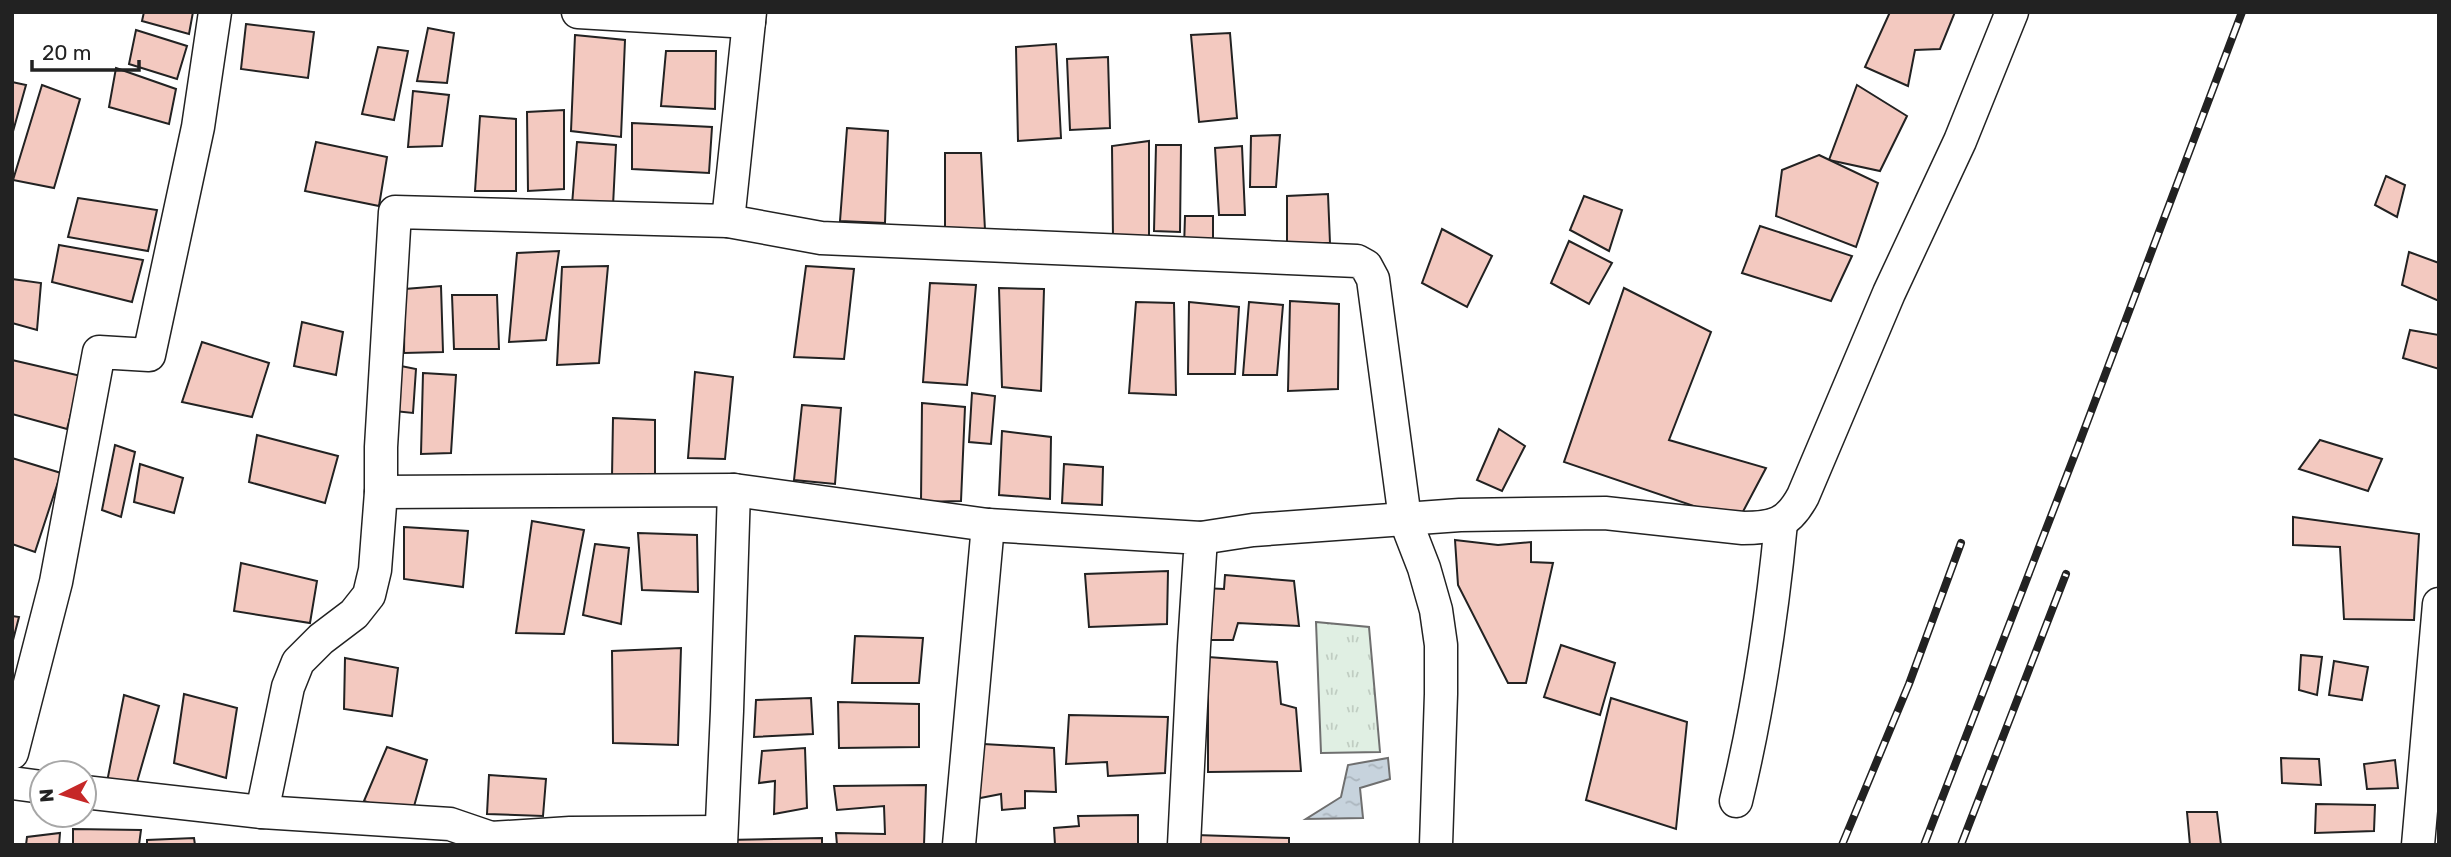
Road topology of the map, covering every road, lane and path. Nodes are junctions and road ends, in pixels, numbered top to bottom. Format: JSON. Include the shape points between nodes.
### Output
{"nodes":[{"id":1,"x":215,"y":12,"type":"edge"},
{"id":2,"x":579,"y":12,"type":"edge"},
{"id":3,"x":2012,"y":12,"type":"edge"},
{"id":4,"x":749,"y":17,"type":"edge"},
{"id":5,"x":728,"y":221,"type":"junction"},
{"id":6,"x":734,"y":490,"type":"junction"},
{"id":7,"x":381,"y":492,"type":"junction"},
{"id":8,"x":1405,"y":519,"type":"junction"},
{"id":9,"x":1780,"y":523,"type":"junction"},
{"id":10,"x":988,"y":525,"type":"junction"},
{"id":11,"x":1201,"y":538,"type":"junction"},
{"id":12,"x":2439,"y":604,"type":"edge"},
{"id":13,"x":12,"y":753,"type":"edge"},
{"id":14,"x":98,"y":794,"type":"edge"},
{"id":15,"x":1736,"y":801,"type":"dead end"},
{"id":16,"x":262,"y":812,"type":"junction"},
{"id":17,"x":720,"y":838,"type":"edge"},
{"id":18,"x":491,"y":841,"type":"edge"},
{"id":19,"x":959,"y":845,"type":"edge"},
{"id":20,"x":1184,"y":845,"type":"edge"},
{"id":21,"x":1436,"y":845,"type":"edge"},
{"id":22,"x":2418,"y":845,"type":"edge"}],
"edges":[{"from":1,"to":13,"type":"street","via":[[198,127],[149,355],[100,352],[56,582]]},
{"from":2,"to":4,"type":"street"},
{"from":3,"to":9,"type":"street","via":[[1803,496],[1794,512]]},
{"from":4,"to":5,"type":"street"},
{"from":5,"to":7,"type":"street","via":[[395,212]]},
{"from":5,"to":8,"type":"street","via":[[821,238],[1357,261],[1373,279]]},
{"from":6,"to":7,"type":"street"},
{"from":6,"to":10,"type":"street"},
{"from":6,"to":17,"type":"street"},
{"from":7,"to":16,"type":"street","via":[[369,596],[298,662],[288,687]]},
{"from":8,"to":9,"type":"street","via":[[1605,513],[1743,528]]},
{"from":8,"to":11,"type":"street"},
{"from":8,"to":21,"type":"street","via":[[1424,568],[1441,645]]},
{"from":9,"to":15,"type":"street","via":[[1753,733]]},
{"from":10,"to":11,"type":"street"},
{"from":10,"to":19,"type":"street"},
{"from":11,"to":20,"type":"street"},
{"from":12,"to":22,"type":"street"},
{"from":14,"to":16,"type":"street"},
{"from":16,"to":18,"type":"street","via":[[450,824]]},
{"from":17,"to":18,"type":"street","via":[[570,833]]}]}
